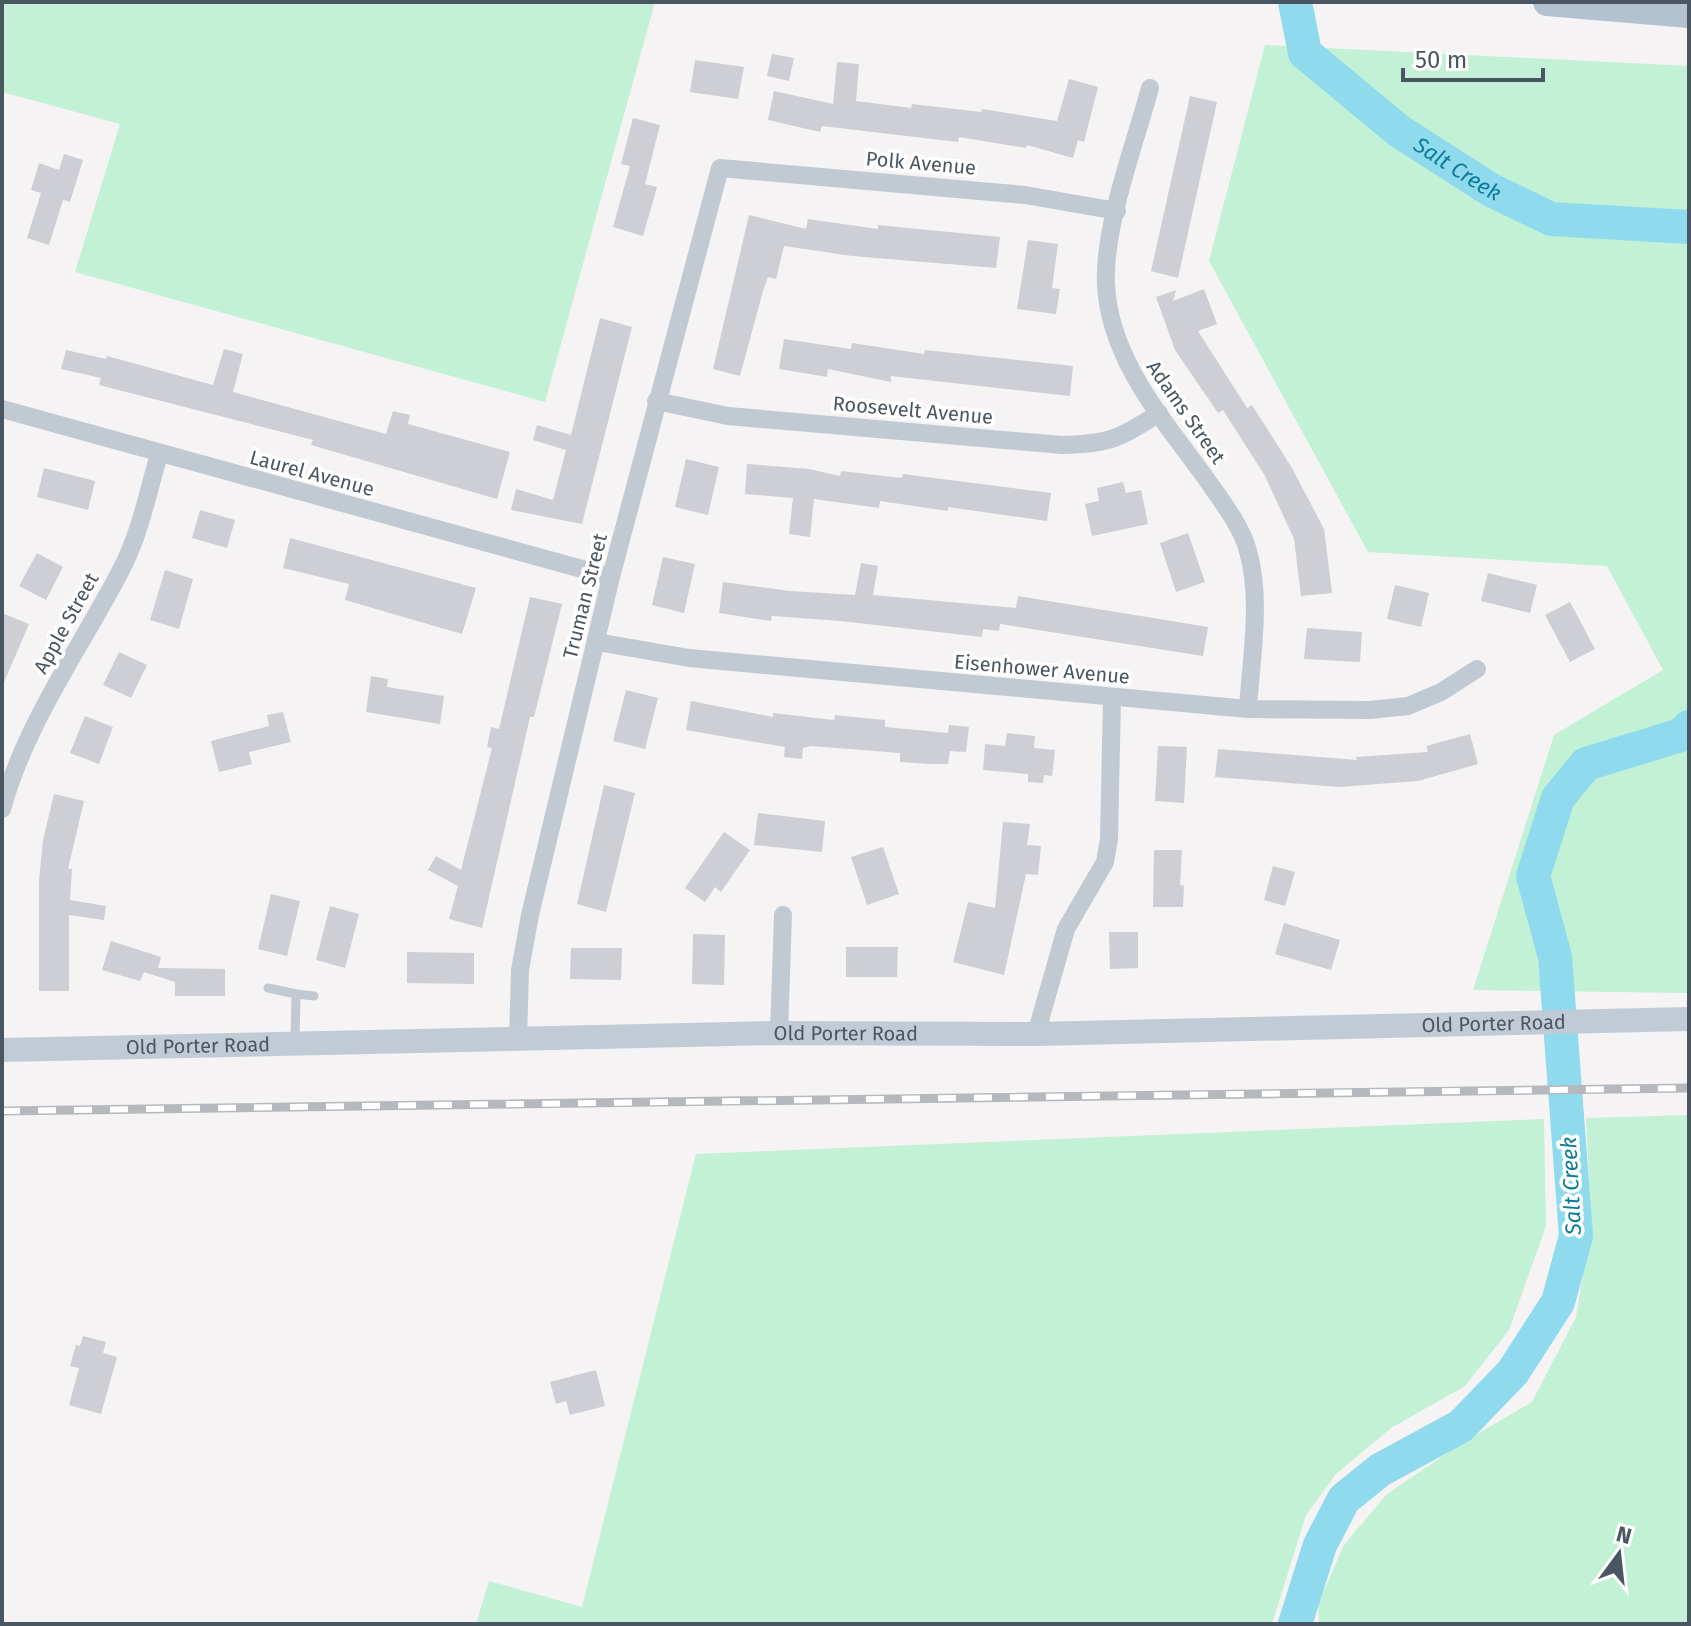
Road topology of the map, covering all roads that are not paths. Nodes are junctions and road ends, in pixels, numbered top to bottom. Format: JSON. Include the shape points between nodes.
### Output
{"nodes":[{"id":1,"x":1547,"y":2,"type":"edge"},
{"id":2,"x":1689,"y":14,"type":"edge"},
{"id":3,"x":1150,"y":88,"type":"dead end"},
{"id":4,"x":720,"y":168,"type":"joint"},
{"id":5,"x":1117,"y":211,"type":"junction"},
{"id":6,"x":656,"y":401,"type":"junction"},
{"id":7,"x":2,"y":409,"type":"edge"},
{"id":8,"x":1159,"y":413,"type":"junction"},
{"id":9,"x":159,"y":454,"type":"junction"},
{"id":10,"x":611,"y":577,"type":"junction"},
{"id":11,"x":597,"y":642,"type":"junction"},
{"id":12,"x":1477,"y":669,"type":"dead end"},
{"id":13,"x":1112,"y":698,"type":"junction"},
{"id":14,"x":1248,"y":709,"type":"junction"},
{"id":15,"x":2,"y":809,"type":"edge"},
{"id":16,"x":783,"y":915,"type":"dead end"},
{"id":17,"x":268,"y":988,"type":"dead end"},
{"id":18,"x":296,"y":994,"type":"junction"},
{"id":19,"x":314,"y":996,"type":"dead end"},
{"id":20,"x":1689,"y":1019,"type":"edge"},
{"id":21,"x":779,"y":1033,"type":"junction"},
{"id":22,"x":1036,"y":1034,"type":"junction"},
{"id":23,"x":518,"y":1040,"type":"junction"},
{"id":24,"x":295,"y":1044,"type":"junction"},
{"id":25,"x":2,"y":1050,"type":"edge"}],
"edges":[{"from":1,"to":2,"type":"main road"},
{"from":3,"to":5,"type":"street","name":"Adams Street"},
{"from":4,"to":5,"type":"street","name":"Polk Avenue","via":[[1025,195]]},
{"from":4,"to":6,"type":"street","name":"Truman Street"},
{"from":5,"to":8,"type":"street","name":"Adams Street","via":[[1106,284],[1113,325],[1126,365]]},
{"from":6,"to":8,"type":"street","name":"Roosevelt Avenue","via":[[728,416],[1062,445],[1120,438]]},
{"from":6,"to":10,"type":"street","name":"Truman Street"},
{"from":7,"to":9,"type":"street","name":"Laurel Avenue"},
{"from":8,"to":14,"type":"street","name":"Adams Street","via":[[1221,499],[1248,549],[1255,594]]},
{"from":9,"to":10,"type":"street","name":"Laurel Avenue"},
{"from":9,"to":15,"type":"street","name":"Apple Street","via":[[123,566],[23,743]]},
{"from":10,"to":11,"type":"street","name":"Truman Street"},
{"from":11,"to":13,"type":"street","name":"Eisenhower Avenue","via":[[689,658]]},
{"from":11,"to":23,"type":"street","name":"Truman Street","via":[[524,942]]},
{"from":12,"to":14,"type":"street","name":"Eisenhower Avenue","via":[[1408,706]]},
{"from":13,"to":14,"type":"street","name":"Eisenhower Avenue"},
{"from":13,"to":22,"type":"street","via":[[1105,862],[1066,929]]},
{"from":16,"to":21,"type":"street"},
{"from":17,"to":18,"type":"lane"},
{"from":18,"to":19,"type":"lane"},
{"from":18,"to":24,"type":"lane"},
{"from":20,"to":22,"type":"street","name":"Old Porter Road"},
{"from":21,"to":22,"type":"street","name":"Old Porter Road"},
{"from":21,"to":23,"type":"street","name":"Old Porter Road"},
{"from":23,"to":24,"type":"street","name":"Old Porter Road"},
{"from":24,"to":25,"type":"street","name":"Old Porter Road"}]}
